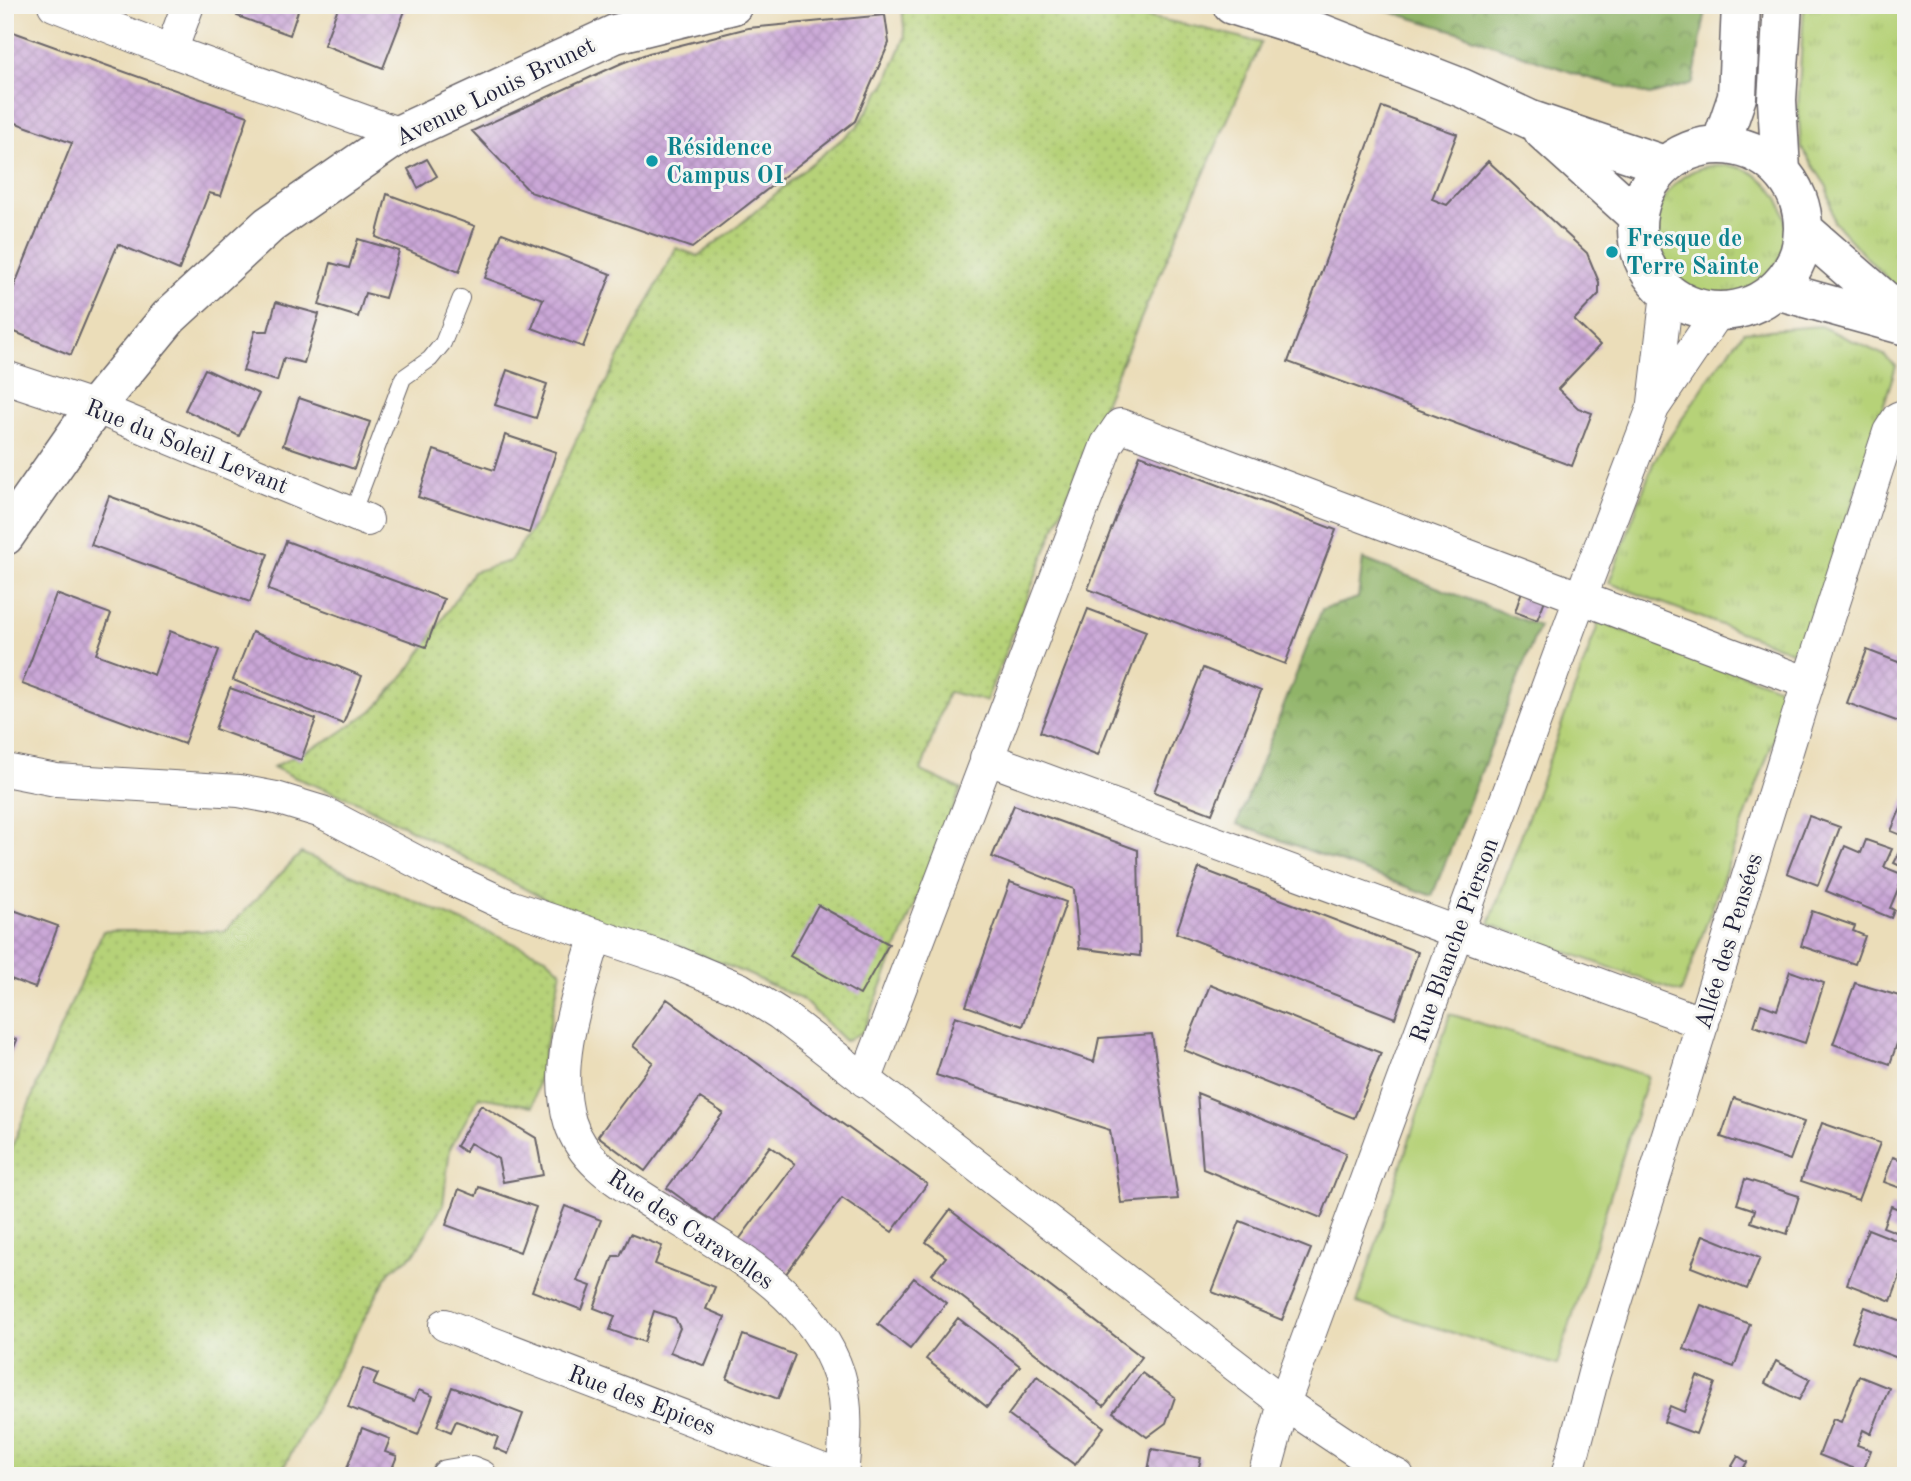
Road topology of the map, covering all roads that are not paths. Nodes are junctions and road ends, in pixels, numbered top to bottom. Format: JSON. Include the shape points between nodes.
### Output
{"nodes":[{"id":1,"x":54,"y":5,"type":"edge"},
{"id":2,"x":188,"y":5,"type":"edge"},
{"id":3,"x":733,"y":5,"type":"edge"},
{"id":4,"x":1232,"y":5,"type":"edge"},
{"id":5,"x":1741,"y":5,"type":"edge"},
{"id":6,"x":1783,"y":5,"type":"edge"},
{"id":7,"x":171,"y":51,"type":"junction"},
{"id":8,"x":1531,"y":120,"type":"junction"},
{"id":9,"x":400,"y":134,"type":"junction"},
{"id":10,"x":1721,"y":144,"type":"junction"},
{"id":11,"x":1664,"y":165,"type":"junction"},
{"id":12,"x":1781,"y":170,"type":"junction"},
{"id":13,"x":1637,"y":216,"type":"junction"},
{"id":14,"x":1804,"y":230,"type":"junction"},
{"id":15,"x":1776,"y":290,"type":"junction"},
{"id":16,"x":1667,"y":293,"type":"junction"},
{"id":17,"x":461,"y":298,"type":"dead end"},
{"id":18,"x":1719,"y":311,"type":"junction"},
{"id":19,"x":1906,"y":319,"type":"edge"},
{"id":20,"x":1906,"y":326,"type":"edge"},
{"id":21,"x":5,"y":377,"type":"edge"},
{"id":22,"x":95,"y":407,"type":"junction"},
{"id":23,"x":1653,"y":408,"type":"junction"},
{"id":24,"x":1906,"y":415,"type":"edge"},
{"id":25,"x":360,"y":517,"type":"joint"},
{"id":26,"x":5,"y":536,"type":"edge"},
{"id":27,"x":1581,"y":597,"type":"junction"},
{"id":28,"x":1808,"y":682,"type":"junction"},
{"id":29,"x":986,"y":758,"type":"junction"},
{"id":30,"x":5,"y":770,"type":"edge"},
{"id":31,"x":1457,"y":934,"type":"junction"},
{"id":32,"x":596,"y":935,"type":"junction"},
{"id":33,"x":1703,"y":1023,"type":"junction"},
{"id":34,"x":865,"y":1081,"type":"junction"},
{"id":35,"x":445,"y":1325,"type":"dead end"},
{"id":36,"x":1283,"y":1403,"type":"junction"},
{"id":37,"x":447,"y":1476,"type":"edge"},
{"id":38,"x":481,"y":1476,"type":"edge"},
{"id":39,"x":841,"y":1476,"type":"edge"},
{"id":40,"x":1264,"y":1476,"type":"edge"},
{"id":41,"x":1398,"y":1476,"type":"edge"},
{"id":42,"x":1567,"y":1476,"type":"edge"}],
"edges":[{"from":1,"to":7,"type":"street"},
{"from":2,"to":7,"type":"street"},
{"from":3,"to":9,"type":"street","name":"Avenue Louis Brunet","via":[[615,34]]},
{"from":4,"to":8,"type":"street","via":[[1334,38]]},
{"from":5,"to":10,"type":"street","via":[[1737,97]]},
{"from":6,"to":12,"type":"street","via":[[1777,100]]},
{"from":7,"to":9,"type":"street"},
{"from":8,"to":11,"type":"street"},
{"from":8,"to":13,"type":"street"},
{"from":9,"to":22,"type":"street","name":"Avenue Louis Brunet","via":[[269,225],[169,317]]},
{"from":10,"to":11,"type":"street","via":[[1681,154]]},
{"from":10,"to":12,"type":"street","via":[[1743,148]]},
{"from":11,"to":13,"type":"street","via":[[1651,180]]},
{"from":12,"to":14,"type":"street","via":[[1794,188]]},
{"from":13,"to":16,"type":"street","via":[[1638,245],[1648,271]]},
{"from":14,"to":15,"type":"street","via":[[1791,273]]},
{"from":14,"to":19,"type":"street"},
{"from":15,"to":18,"type":"street","via":[[1759,302]]},
{"from":15,"to":20,"type":"street"},
{"from":16,"to":18,"type":"street","via":[[1691,306]]},
{"from":16,"to":23,"type":"street","name":"Rue Blanche Pierson"},
{"from":17,"to":25,"type":"lane","via":[[443,343],[403,378]]},
{"from":18,"to":23,"type":"street","name":"Rue Blanche Pierson"},
{"from":21,"to":22,"type":"street","name":"Rue du Soleil Levant"},
{"from":22,"to":25,"type":"street","name":"Rue du Soleil Levant"},
{"from":22,"to":26,"type":"street","name":"Avenue Louis Brunet"},
{"from":23,"to":27,"type":"street","name":"Rue Blanche Pierson"},
{"from":24,"to":28,"type":"street","name":"Allée des Pensées","via":[[1898,418],[1889,432]]},
{"from":27,"to":28,"type":"street"},
{"from":27,"to":29,"type":"street","via":[[1120,425],[1107,444]]},
{"from":27,"to":31,"type":"street","name":"Rue Blanche Pierson"},
{"from":28,"to":33,"type":"street","name":"Allée des Pensées"},
{"from":29,"to":31,"type":"street"},
{"from":29,"to":34,"type":"street"},
{"from":30,"to":32,"type":"street","via":[[56,780],[239,791],[276,798],[322,812],[509,906]]},
{"from":31,"to":33,"type":"street"},
{"from":31,"to":36,"type":"street","name":"Rue Blanche Pierson"},
{"from":32,"to":34,"type":"street","via":[[740,989],[780,1014]]},
{"from":32,"to":39,"type":"street","name":"Rue des Caravelles","via":[[564,1062],[571,1124],[584,1150],[608,1176],[759,1272],[817,1328],[839,1376],[846,1424]]},
{"from":33,"to":42,"type":"street","name":"Allée des Pensées","via":[[1594,1373]]},
{"from":34,"to":36,"type":"street"},
{"from":35,"to":39,"type":"street","name":"Rue des Epices"},
{"from":36,"to":40,"type":"street","name":"Rue Blanche Pierson"},
{"from":36,"to":41,"type":"street"},
{"from":37,"to":38,"type":"street","via":[[471,1472]]}]}
